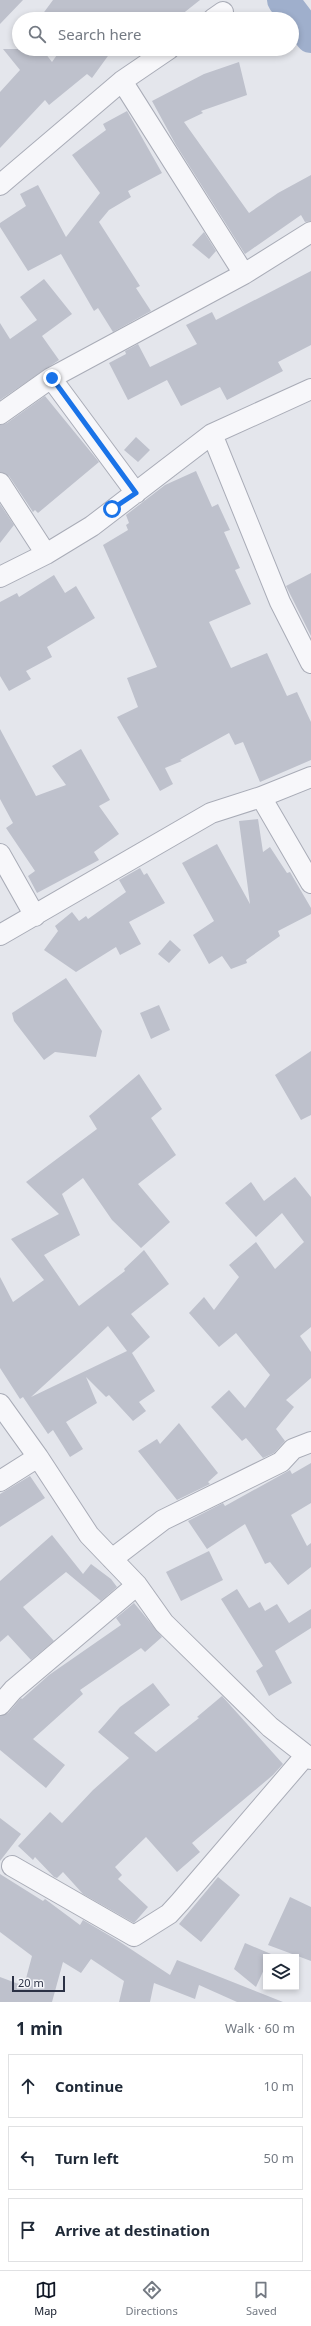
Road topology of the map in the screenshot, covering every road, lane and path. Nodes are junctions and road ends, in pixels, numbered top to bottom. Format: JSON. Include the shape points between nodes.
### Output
{"nodes":[{"id":1,"x":159,"y":56,"type":"edge"},
{"id":2,"x":122,"y":81,"type":"junction"},
{"id":3,"x":0,"y":185,"type":"edge"},
{"id":4,"x":311,"y":232,"type":"edge"},
{"id":5,"x":244,"y":274,"type":"junction"},
{"id":6,"x":52,"y":378,"type":"junction"},
{"id":7,"x":311,"y":389,"type":"edge"},
{"id":8,"x":0,"y":414,"type":"edge"},
{"id":9,"x":212,"y":434,"type":"junction"},
{"id":10,"x":0,"y":483,"type":"edge"},
{"id":11,"x":136,"y":493,"type":"junction"},
{"id":12,"x":46,"y":554,"type":"junction"},
{"id":13,"x":0,"y":577,"type":"edge"},
{"id":14,"x":311,"y":664,"type":"edge"},
{"id":15,"x":311,"y":777,"type":"edge"},
{"id":16,"x":261,"y":797,"type":"junction"},
{"id":17,"x":0,"y":854,"type":"edge"},
{"id":18,"x":311,"y":883,"type":"edge"},
{"id":19,"x":35,"y":916,"type":"junction"},
{"id":20,"x":0,"y":935,"type":"edge"},
{"id":21,"x":0,"y":1404,"type":"edge"},
{"id":22,"x":311,"y":1442,"type":"edge"},
{"id":23,"x":38,"y":1457,"type":"junction"},
{"id":24,"x":0,"y":1481,"type":"edge"},
{"id":25,"x":112,"y":1559,"type":"junction"},
{"id":26,"x":137,"y":1585,"type":"junction"},
{"id":27,"x":0,"y":1705,"type":"edge"},
{"id":28,"x":308,"y":1757,"type":"edge"},
{"id":29,"x":12,"y":1866,"type":"dead end"}],
"edges":[{"from":1,"to":2,"type":"street"},
{"from":2,"to":3,"type":"street"},
{"from":2,"to":5,"type":"street"},
{"from":4,"to":5,"type":"street"},
{"from":5,"to":6,"type":"street"},
{"from":6,"to":8,"type":"street"},
{"from":6,"to":11,"type":"street"},
{"from":7,"to":9,"type":"street"},
{"from":9,"to":11,"type":"street"},
{"from":9,"to":14,"type":"street","via":[[280,602]]},
{"from":10,"to":12,"type":"street"},
{"from":11,"to":12,"type":"street","via":[[92,526]]},
{"from":12,"to":13,"type":"street"},
{"from":15,"to":16,"type":"street"},
{"from":16,"to":18,"type":"street"},
{"from":16,"to":19,"type":"street","via":[[211,813]]},
{"from":17,"to":19,"type":"street"},
{"from":19,"to":20,"type":"street"},
{"from":21,"to":23,"type":"street"},
{"from":22,"to":25,"type":"street","via":[[293,1449],[282,1462],[163,1520]]},
{"from":23,"to":24,"type":"street"},
{"from":23,"to":25,"type":"street","via":[[89,1535]]},
{"from":25,"to":26,"type":"street"},
{"from":26,"to":27,"type":"street","via":[[13,1690]]},
{"from":26,"to":28,"type":"street","via":[[164,1623],[270,1727]]},
{"from":28,"to":29,"type":"street","via":[[169,1914],[134,1936]]}]}
